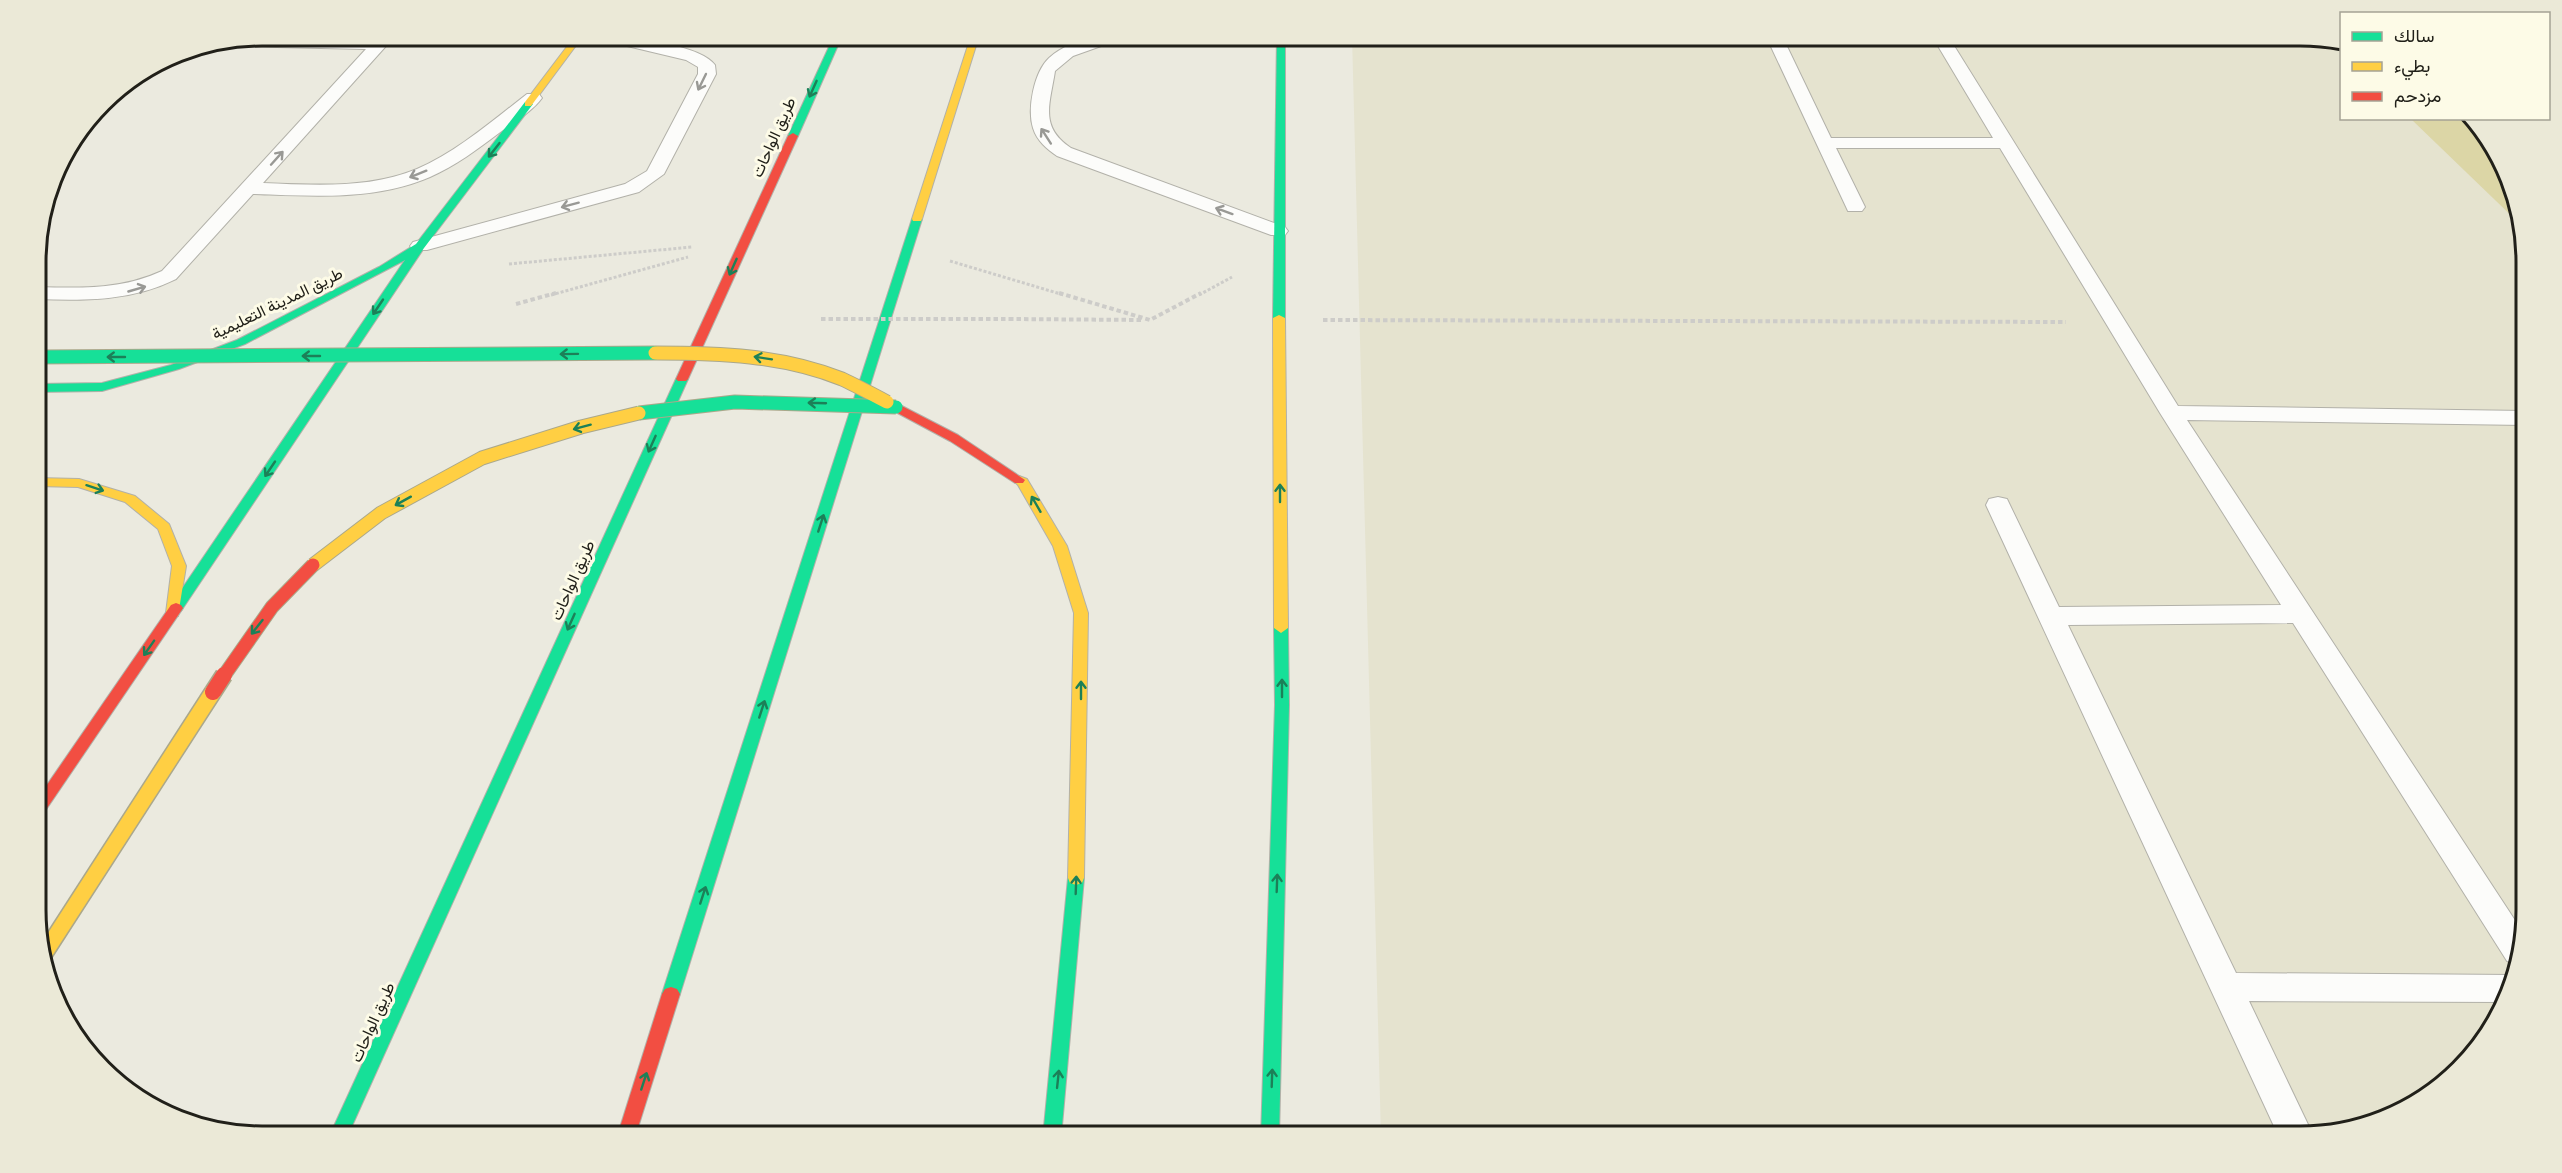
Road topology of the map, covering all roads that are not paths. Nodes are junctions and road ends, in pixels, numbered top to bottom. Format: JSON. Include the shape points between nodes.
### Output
{"nodes":[{"id":1,"x":378,"y":46,"type":"edge"},
{"id":2,"x":572,"y":46,"type":"edge"},
{"id":3,"x":650,"y":46,"type":"edge"},
{"id":4,"x":832,"y":46,"type":"edge"},
{"id":5,"x":972,"y":46,"type":"edge"},
{"id":6,"x":1084,"y":46,"type":"edge"},
{"id":7,"x":1281,"y":46,"type":"edge"},
{"id":8,"x":1779,"y":46,"type":"edge"},
{"id":9,"x":1946,"y":46,"type":"edge"},
{"id":10,"x":536,"y":95,"type":"junction"},
{"id":11,"x":1824,"y":143,"type":"junction"},
{"id":12,"x":2005,"y":143,"type":"junction"},
{"id":13,"x":250,"y":188,"type":"junction"},
{"id":14,"x":1854,"y":207,"type":"dead end"},
{"id":15,"x":1278,"y":231,"type":"junction"},
{"id":16,"x":420,"y":246,"type":"junction"},
{"id":17,"x":46,"y":293,"type":"edge"},
{"id":18,"x":46,"y":357,"type":"edge"},
{"id":19,"x":46,"y":388,"type":"edge"},
{"id":20,"x":896,"y":407,"type":"junction"},
{"id":21,"x":2171,"y":413,"type":"junction"},
{"id":22,"x":2516,"y":418,"type":"edge"},
{"id":23,"x":46,"y":482,"type":"edge"},
{"id":24,"x":1998,"y":505,"type":"dead end"},
{"id":25,"x":173,"y":613,"type":"junction"},
{"id":26,"x":2301,"y":614,"type":"junction"},
{"id":27,"x":2050,"y":616,"type":"junction"},
{"id":28,"x":46,"y":798,"type":"edge"},
{"id":29,"x":2513,"y":943,"type":"edge"},
{"id":30,"x":49,"y":946,"type":"edge"},
{"id":31,"x":2226,"y":987,"type":"junction"},
{"id":32,"x":2501,"y":988,"type":"edge"},
{"id":33,"x":343,"y":1126,"type":"edge"},
{"id":34,"x":630,"y":1126,"type":"edge"},
{"id":35,"x":1053,"y":1126,"type":"edge"},
{"id":36,"x":1270,"y":1126,"type":"edge"},
{"id":37,"x":2291,"y":1126,"type":"edge"}],
"edges":[{"from":13,"to":1,"type":"lane","one_way":true},
{"from":2,"to":10,"type":"main road"},
{"from":3,"to":16,"type":"lane","one_way":true,"via":[[692,56],[707,65],[655,174],[632,188]]},
{"from":4,"to":33,"type":"main road","name":"طريق الواحات","one_way":true},
{"from":34,"to":5,"type":"main road","one_way":true},
{"from":15,"to":6,"type":"lane","one_way":true,"via":[[1064,152],[1045,139],[1040,121],[1047,71],[1070,51]]},
{"from":7,"to":15,"type":"main road"},
{"from":8,"to":11,"type":"lane"},
{"from":9,"to":12,"type":"lane"},
{"from":10,"to":13,"type":"lane","one_way":true,"via":[[455,155],[403,180],[358,188]]},
{"from":10,"to":16,"type":"main road","one_way":true},
{"from":11,"to":12,"type":"lane"},
{"from":11,"to":14,"type":"lane"},
{"from":12,"to":21,"type":"lane"},
{"from":17,"to":13,"type":"lane","one_way":true,"via":[[125,293],[156,282],[177,267]]},
{"from":36,"to":15,"type":"main road","one_way":true,"via":[[1282,705]]},
{"from":16,"to":19,"type":"main road","name":"طريق المدينة التعليمية","via":[[241,342],[175,367],[102,387]]},
{"from":16,"to":25,"type":"main road","one_way":true},
{"from":20,"to":18,"type":"main road","one_way":true,"bridge":true,"via":[[834,376],[784,361],[731,353]]},
{"from":20,"to":30,"type":"main road","one_way":true,"bridge":true,"via":[[735,402],[652,410],[482,458],[381,513],[298,576],[242,647]]},
{"from":35,"to":20,"type":"main road","one_way":true,"via":[[1076,894],[1081,614],[1060,546],[1023,482]]},
{"from":21,"to":22,"type":"lane"},
{"from":21,"to":26,"type":"lane"},
{"from":23,"to":25,"type":"main road","one_way":true,"via":[[79,483],[130,499],[164,527],[179,566]]},
{"from":24,"to":27,"type":"lane"},
{"from":25,"to":28,"type":"main road","one_way":true},
{"from":26,"to":27,"type":"lane"},
{"from":26,"to":29,"type":"lane"},
{"from":27,"to":31,"type":"lane"},
{"from":31,"to":32,"type":"lane"},
{"from":31,"to":37,"type":"lane"}]}
